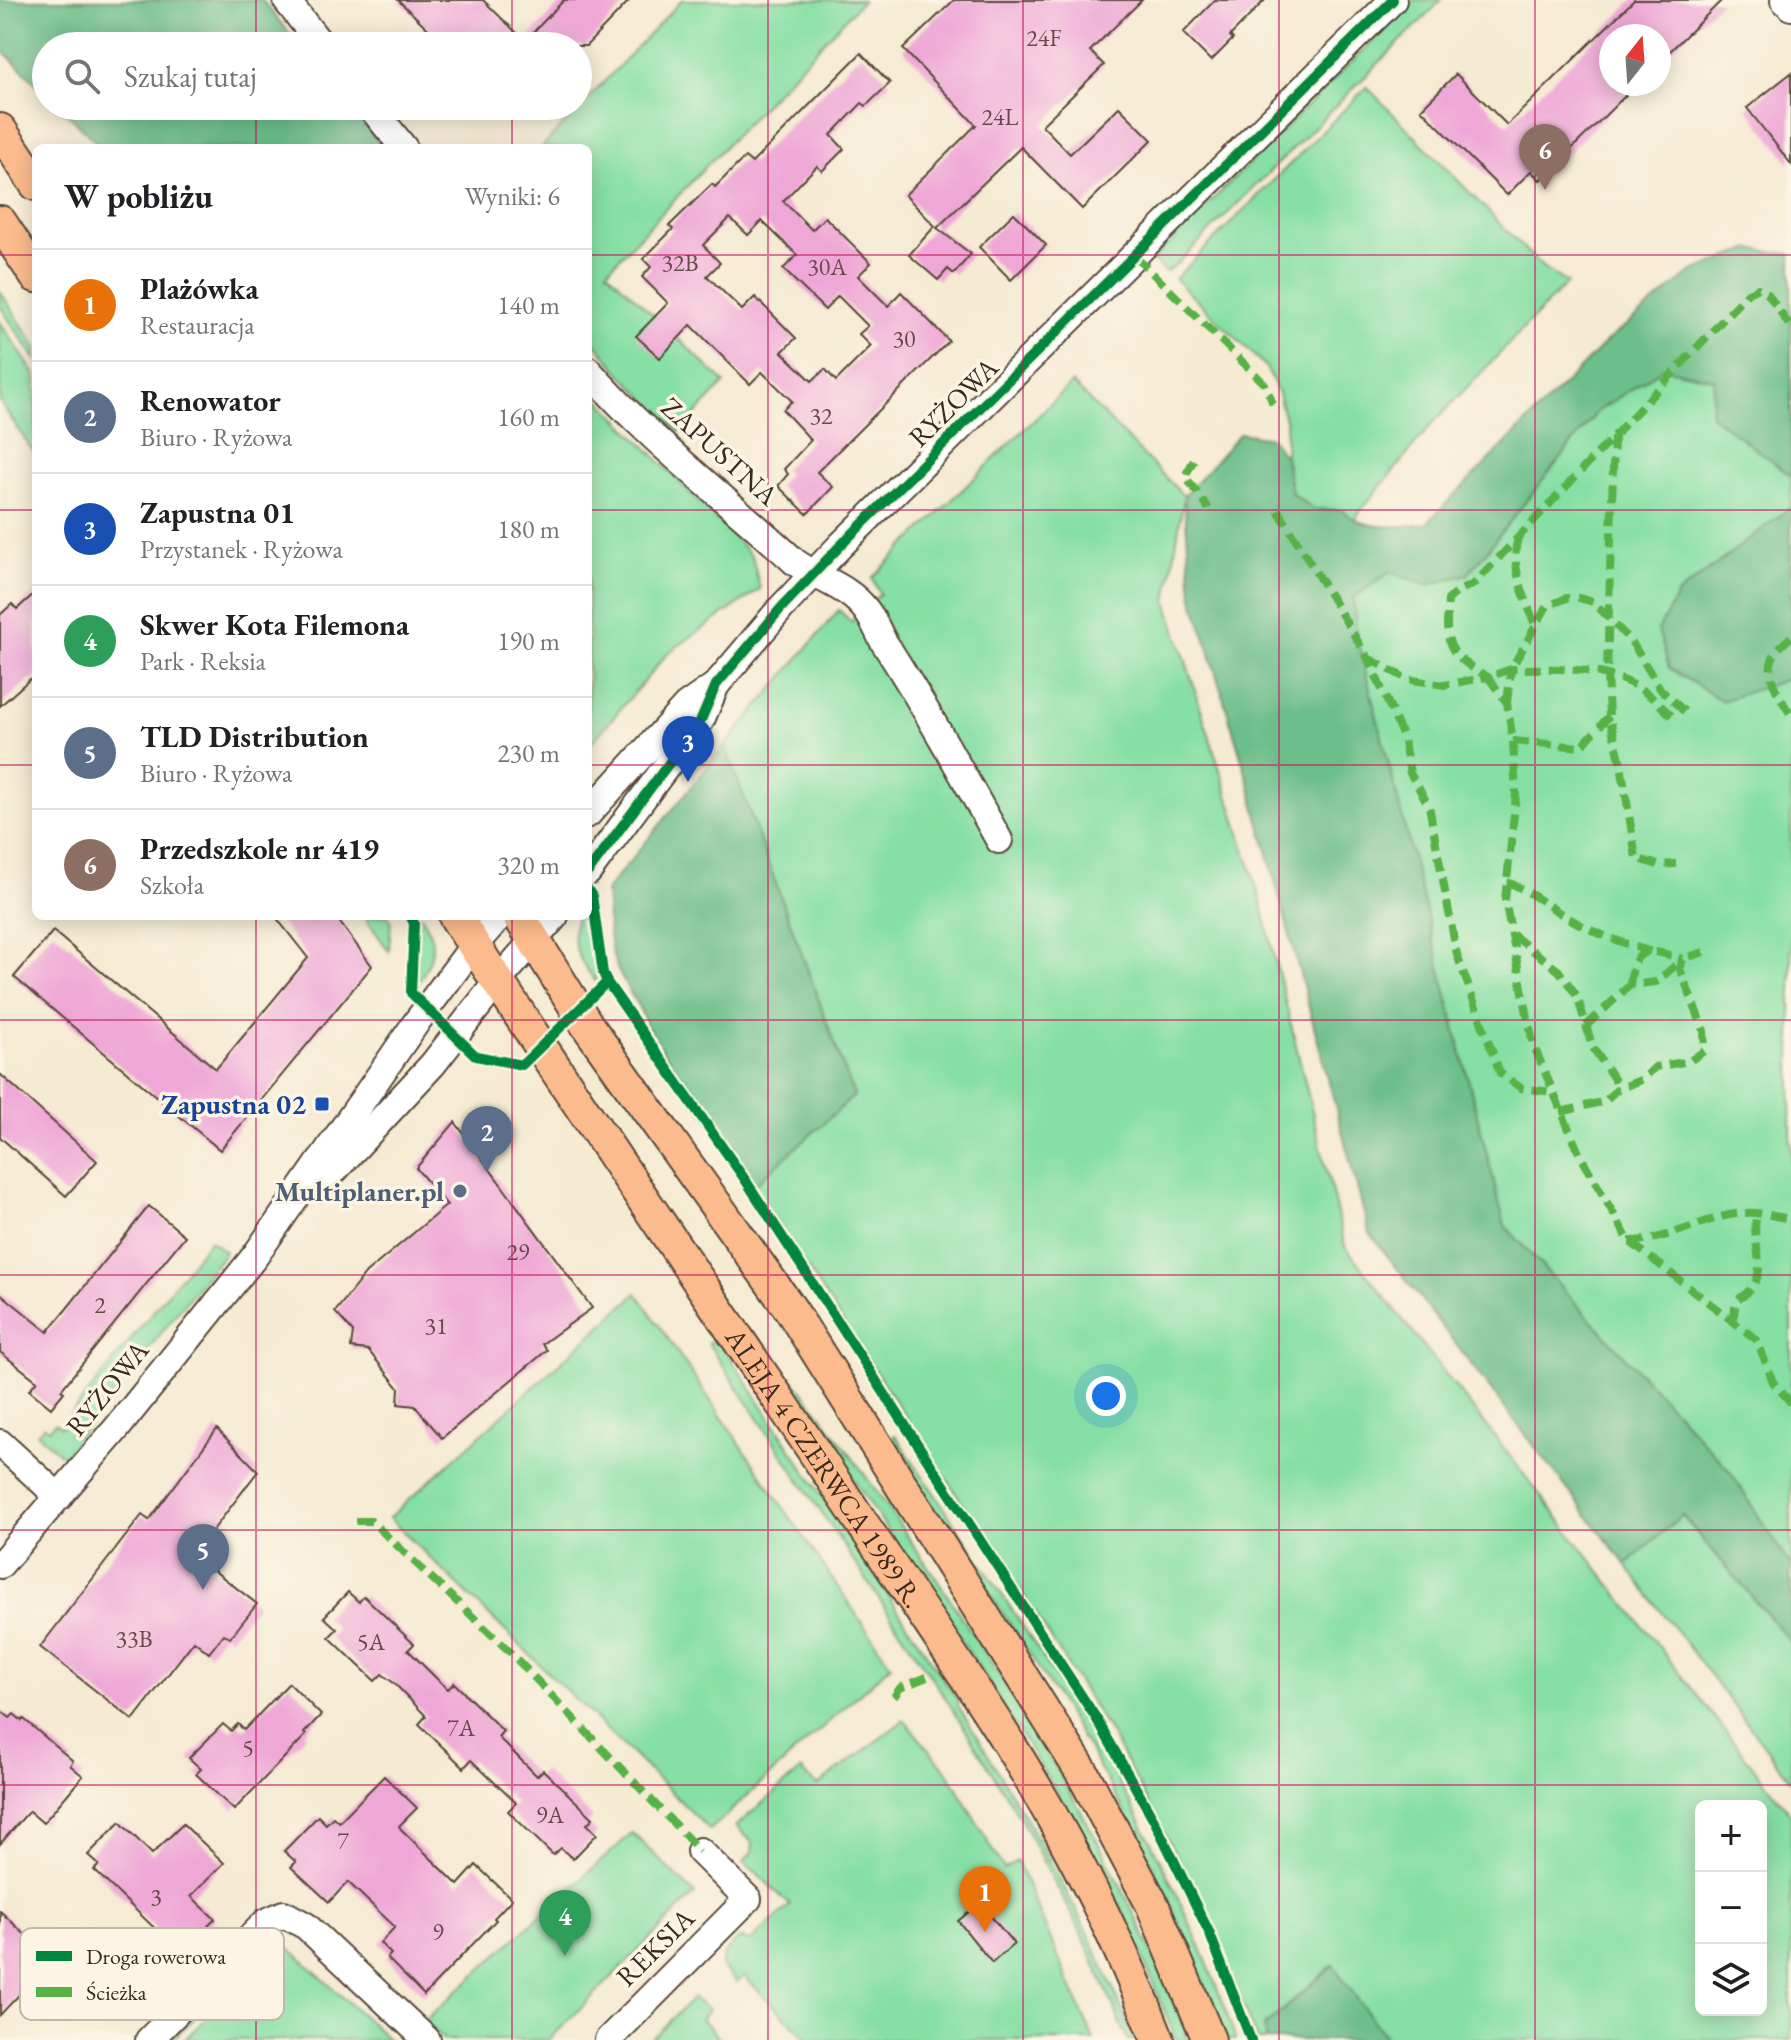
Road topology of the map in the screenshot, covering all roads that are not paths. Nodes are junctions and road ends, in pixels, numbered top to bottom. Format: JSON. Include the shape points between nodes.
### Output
{"nodes":[{"id":1,"x":286,"y":0,"type":"edge"},
{"id":2,"x":1393,"y":0,"type":"edge"},
{"id":3,"x":1784,"y":0,"type":"edge"},
{"id":4,"x":1791,"y":7,"type":"edge"},
{"id":5,"x":311,"y":32,"type":"edge"},
{"id":6,"x":381,"y":120,"type":"edge"},
{"id":7,"x":0,"y":130,"type":"edge"},
{"id":8,"x":401,"y":144,"type":"edge"},
{"id":9,"x":32,"y":178,"type":"edge"},
{"id":10,"x":0,"y":222,"type":"edge"},
{"id":11,"x":32,"y":270,"type":"edge"},
{"id":12,"x":592,"y":375,"type":"edge"},
{"id":13,"x":812,"y":575,"type":"junction"},
{"id":14,"x":716,"y":685,"type":"junction"},
{"id":15,"x":592,"y":810,"type":"edge"},
{"id":16,"x":999,"y":840,"type":"dead end"},
{"id":17,"x":592,"y":867,"type":"edge"},
{"id":18,"x":458,"y":920,"type":"edge"},
{"id":19,"x":496,"y":920,"type":"edge"},
{"id":20,"x":546,"y":920,"type":"edge"},
{"id":21,"x":526,"y":929,"type":"edge"},
{"id":22,"x":474,"y":945,"type":"junction"},
{"id":23,"x":497,"y":982,"type":"junction"},
{"id":24,"x":260,"y":1249,"type":"junction"},
{"id":25,"x":0,"y":1443,"type":"edge"},
{"id":26,"x":59,"y":1497,"type":"junction"},
{"id":27,"x":0,"y":1565,"type":"edge"},
{"id":28,"x":700,"y":1851,"type":"dead end"},
{"id":29,"x":260,"y":1928,"type":"edge"},
{"id":30,"x":169,"y":2020,"type":"edge"},
{"id":31,"x":149,"y":2040,"type":"edge"},
{"id":32,"x":427,"y":2040,"type":"edge"},
{"id":33,"x":608,"y":2040,"type":"edge"},
{"id":34,"x":1158,"y":2040,"type":"edge"},
{"id":35,"x":1209,"y":2040,"type":"edge"}],
"edges":[{"from":1,"to":5,"type":"street"},
{"from":2,"to":13,"type":"street","name":"RYŻOWA"},
{"from":3,"to":4,"type":"street"},
{"from":6,"to":8,"type":"street"},
{"from":7,"to":9,"type":"main road"},
{"from":10,"to":11,"type":"main road"},
{"from":12,"to":13,"type":"street","name":"ZAPUSTNA","via":[[674,456]]},
{"from":13,"to":14,"type":"street","name":"RYŻOWA"},
{"from":13,"to":16,"type":"street","name":"ZAPUSTNA","via":[[842,588],[866,609]]},
{"from":14,"to":15,"type":"street","name":"RYŻOWA","via":[[686,706]]},
{"from":14,"to":17,"type":"street","name":"RYŻOWA","via":[[701,720]]},
{"from":18,"to":22,"type":"main road","name":"ALEJA 4 CZERWCA 1989 R."},
{"from":19,"to":22,"type":"street","name":"RYŻOWA"},
{"from":20,"to":21,"type":"street","name":"RYŻOWA"},
{"from":21,"to":23,"type":"street","name":"RYŻOWA"},
{"from":21,"to":35,"type":"main road","name":"ALEJA 4 CZERWCA 1989 R.","via":[[587,1025],[791,1310],[1075,1760],[1152,1904]]},
{"from":22,"to":23,"type":"main road","name":"ALEJA 4 CZERWCA 1989 R."},
{"from":22,"to":24,"type":"street","name":"RYŻOWA"},
{"from":23,"to":24,"type":"street","name":"RYŻOWA","via":[[433,1064]]},
{"from":23,"to":34,"type":"main road","name":"ALEJA 4 CZERWCA 1989 R.","via":[[1002,1733],[1077,1862]]},
{"from":24,"to":26,"type":"street","name":"RYŻOWA"},
{"from":25,"to":26,"type":"street"},
{"from":26,"to":27,"type":"street","name":"RYŻOWA"},
{"from":28,"to":33,"type":"street","name":"REKSIA","via":[[748,1899]]},
{"from":29,"to":32,"type":"street","via":[[284,1914],[306,1926]]},
{"from":30,"to":31,"type":"street"}]}
